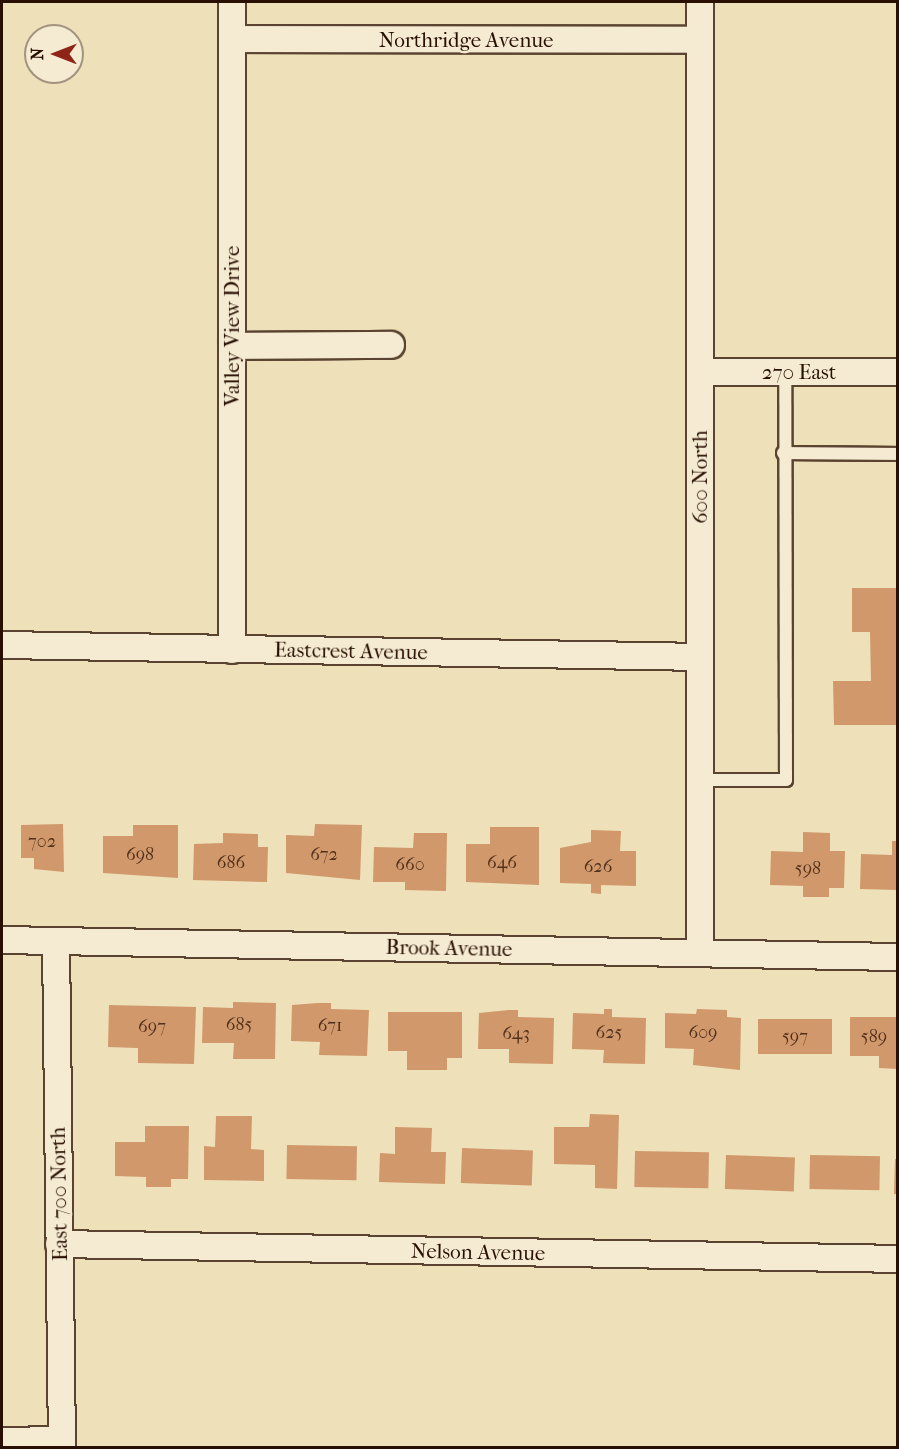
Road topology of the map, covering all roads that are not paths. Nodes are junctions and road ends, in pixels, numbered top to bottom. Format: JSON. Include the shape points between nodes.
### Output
{"nodes":[{"id":1,"x":232,"y":2,"type":"edge"},
{"id":2,"x":700,"y":2,"type":"edge"},
{"id":3,"x":232,"y":39,"type":"junction"},
{"id":4,"x":700,"y":40,"type":"junction"},
{"id":5,"x":391,"y":345,"type":"dead end"},
{"id":6,"x":232,"y":346,"type":"junction"},
{"id":7,"x":700,"y":372,"type":"junction"},
{"id":8,"x":785,"y":372,"type":"junction"},
{"id":9,"x":897,"y":372,"type":"edge"},
{"id":10,"x":783,"y":453,"type":"junction"},
{"id":11,"x":897,"y":454,"type":"edge"},
{"id":12,"x":2,"y":645,"type":"edge"},
{"id":13,"x":232,"y":650,"type":"junction"},
{"id":14,"x":700,"y":657,"type":"junction"},
{"id":15,"x":700,"y":780,"type":"junction"},
{"id":16,"x":2,"y":940,"type":"edge"},
{"id":17,"x":56,"y":941,"type":"junction"},
{"id":18,"x":700,"y":953,"type":"junction"},
{"id":19,"x":897,"y":957,"type":"edge"},
{"id":20,"x":59,"y":1244,"type":"junction"},
{"id":21,"x":897,"y":1259,"type":"edge"},
{"id":22,"x":2,"y":1441,"type":"edge"},
{"id":23,"x":62,"y":1444,"type":"edge"}],
"edges":[{"from":1,"to":3,"type":"street","name":"Valley View Drive"},
{"from":2,"to":4,"type":"street","name":"600 North"},
{"from":3,"to":4,"type":"street","name":"Northridge Avenue"},
{"from":3,"to":6,"type":"street","name":"Valley View Drive"},
{"from":4,"to":7,"type":"street","name":"600 North"},
{"from":5,"to":6,"type":"street"},
{"from":6,"to":13,"type":"street","name":"Valley View Drive"},
{"from":7,"to":8,"type":"street","name":"270 East"},
{"from":7,"to":14,"type":"street","name":"600 North"},
{"from":8,"to":9,"type":"street","name":"270 East"},
{"from":8,"to":10,"type":"lane"},
{"from":10,"to":11,"type":"lane"},
{"from":10,"to":15,"type":"lane","via":[[786,780]]},
{"from":12,"to":13,"type":"street","name":"Eastcrest Avenue"},
{"from":13,"to":14,"type":"street","name":"Eastcrest Avenue"},
{"from":14,"to":15,"type":"street","name":"600 North"},
{"from":15,"to":18,"type":"street","name":"600 North"},
{"from":16,"to":17,"type":"street","name":"Brook Avenue"},
{"from":17,"to":18,"type":"street","name":"Brook Avenue"},
{"from":17,"to":20,"type":"street","name":"East 700 North"},
{"from":18,"to":19,"type":"street","name":"Brook Avenue"},
{"from":20,"to":21,"type":"street","name":"Nelson Avenue"},
{"from":20,"to":23,"type":"street","name":"East 700 North"},
{"from":22,"to":23,"type":"street"}]}
